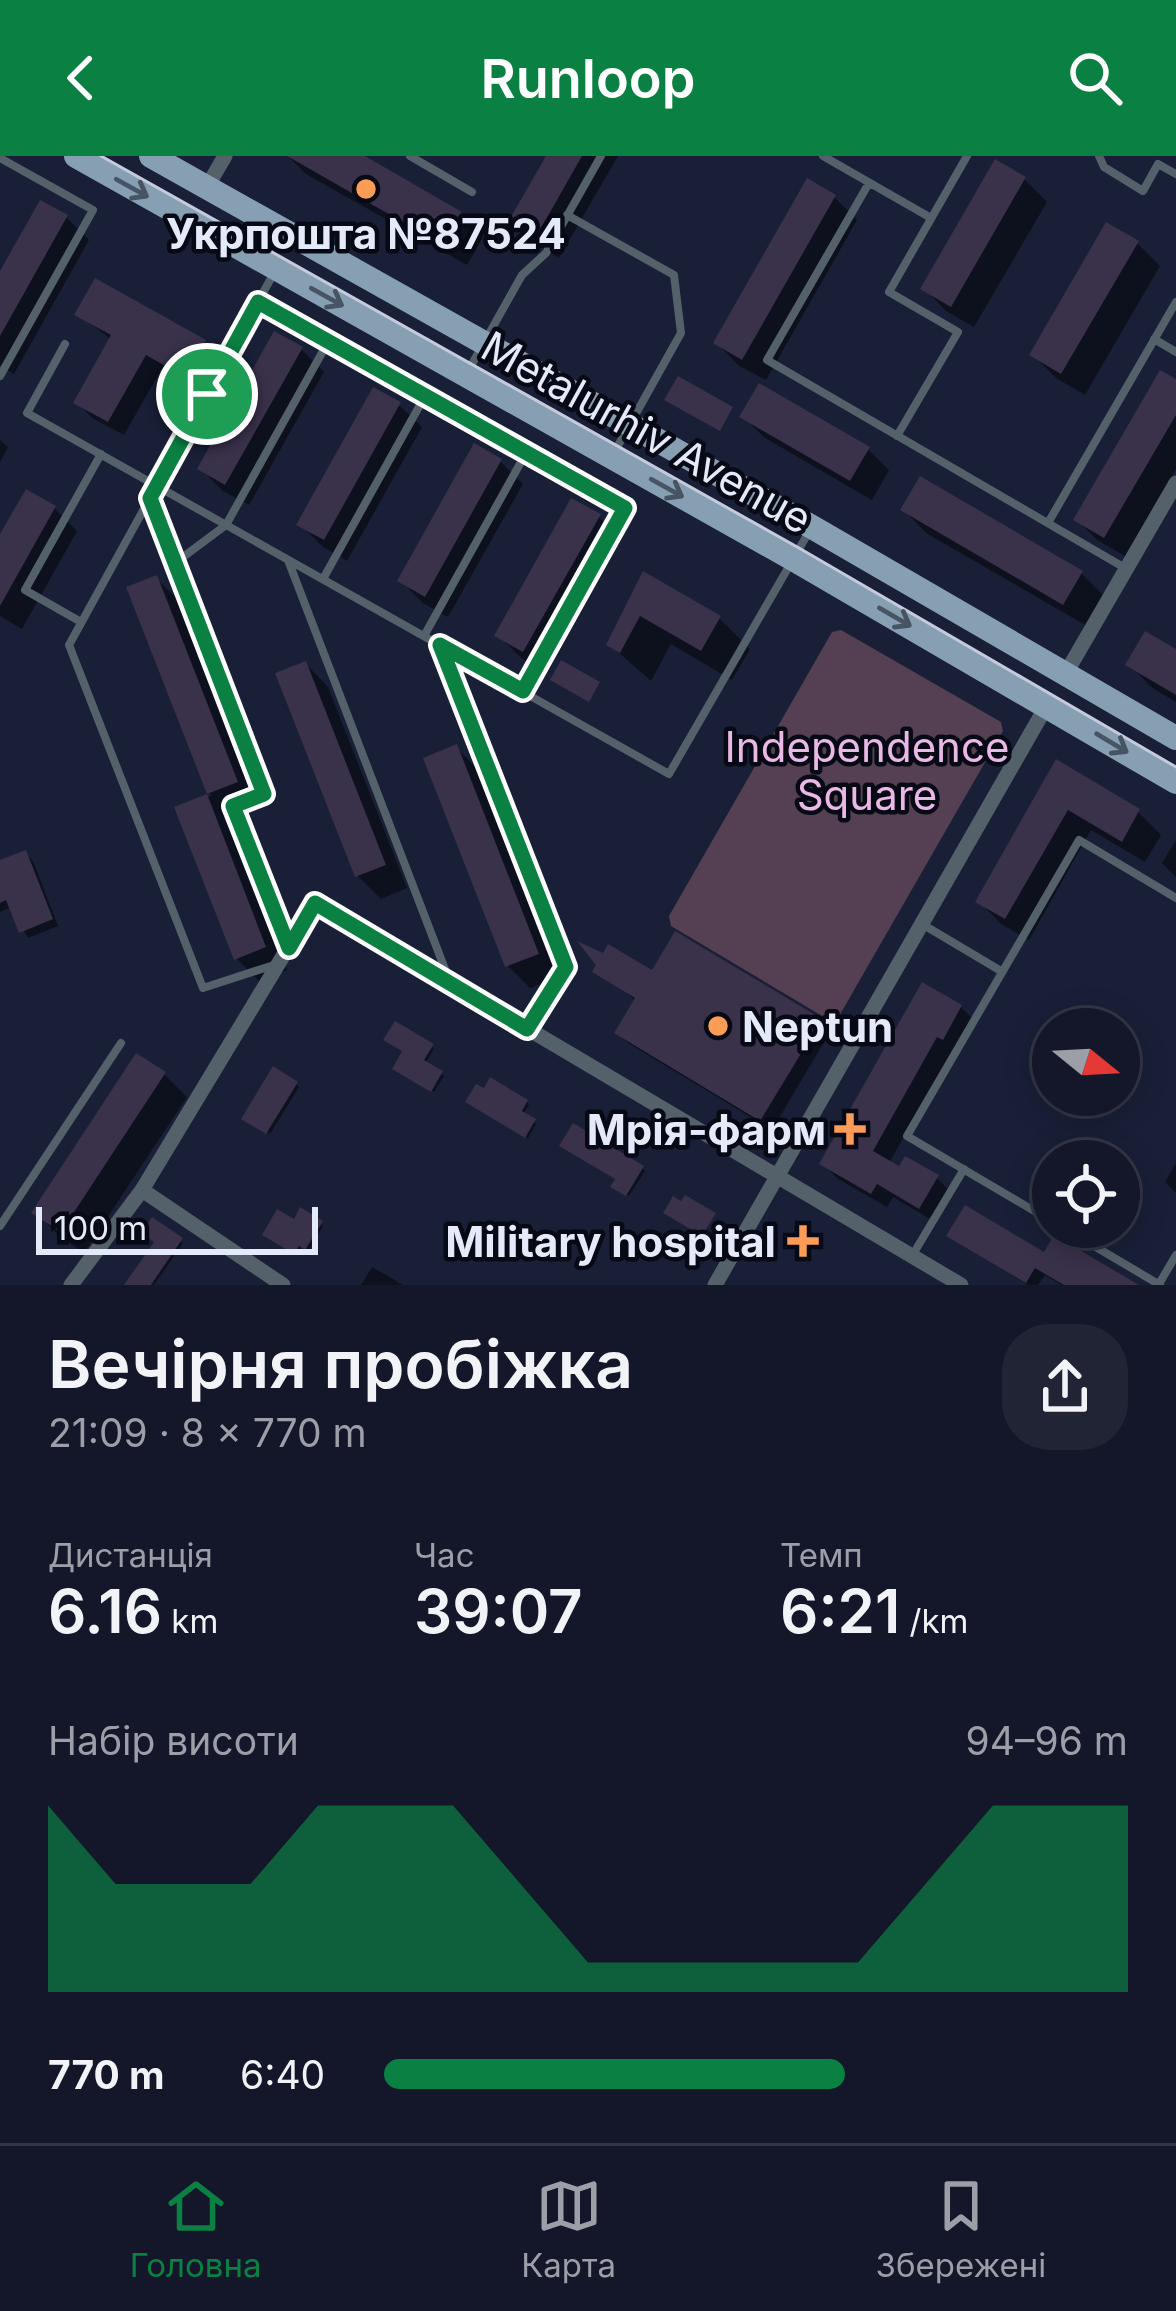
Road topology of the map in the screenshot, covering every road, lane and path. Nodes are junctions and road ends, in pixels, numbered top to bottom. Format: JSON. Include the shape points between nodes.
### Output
{"nodes":[{"id":1,"x":76,"y":156,"type":"edge"},
{"id":2,"x":151,"y":156,"type":"edge"},
{"id":3,"x":226,"y":156,"type":"edge"},
{"id":4,"x":410,"y":156,"type":"edge"},
{"id":5,"x":601,"y":156,"type":"edge"},
{"id":6,"x":823,"y":156,"type":"edge"},
{"id":7,"x":967,"y":156,"type":"edge"},
{"id":8,"x":1099,"y":156,"type":"edge"},
{"id":9,"x":1110,"y":156,"type":"edge"},
{"id":10,"x":0,"y":158,"type":"edge"},
{"id":11,"x":1104,"y":167,"type":"junction"},
{"id":12,"x":1176,"y":174,"type":"edge"},
{"id":13,"x":869,"y":183,"type":"junction"},
{"id":14,"x":207,"y":187,"type":"junction"},
{"id":15,"x":472,"y":192,"type":"dead end"},
{"id":16,"x":567,"y":215,"type":"junction"},
{"id":17,"x":931,"y":218,"type":"junction"},
{"id":18,"x":189,"y":219,"type":"junction"},
{"id":19,"x":276,"y":268,"type":"junction"},
{"id":20,"x":258,"y":302,"type":"junction"},
{"id":21,"x":1176,"y":302,"type":"edge"},
{"id":22,"x":1154,"y":339,"type":"junction"},
{"id":23,"x":328,"y":341,"type":"junction"},
{"id":24,"x":484,"y":343,"type":"junction"},
{"id":25,"x":65,"y":344,"type":"dead end"},
{"id":26,"x":1176,"y":352,"type":"edge"},
{"id":27,"x":466,"y":375,"type":"junction"},
{"id":28,"x":0,"y":376,"type":"edge"},
{"id":29,"x":425,"y":396,"type":"junction"},
{"id":30,"x":630,"y":425,"type":"junction"},
{"id":31,"x":897,"y":436,"type":"junction"},
{"id":32,"x":526,"y":453,"type":"junction"},
{"id":33,"x":101,"y":454,"type":"junction"},
{"id":34,"x":612,"y":457,"type":"junction"},
{"id":35,"x":1176,"y":483,"type":"edge"},
{"id":36,"x":157,"y":486,"type":"junction"},
{"id":37,"x":150,"y":498,"type":"junction"},
{"id":38,"x":1048,"y":523,"type":"junction"},
{"id":39,"x":226,"y":525,"type":"junction"},
{"id":40,"x":812,"y":526,"type":"junction"},
{"id":41,"x":287,"y":559,"type":"junction"},
{"id":42,"x":793,"y":559,"type":"junction"},
{"id":43,"x":175,"y":563,"type":"junction"},
{"id":44,"x":1126,"y":569,"type":"junction"},
{"id":45,"x":322,"y":579,"type":"junction"},
{"id":46,"x":81,"y":622,"type":"junction"},
{"id":47,"x":424,"y":636,"type":"junction"},
{"id":48,"x":440,"y":645,"type":"junction"},
{"id":49,"x":1066,"y":673,"type":"junction"},
{"id":50,"x":523,"y":691,"type":"junction"},
{"id":51,"x":1047,"y":705,"type":"junction"},
{"id":52,"x":1176,"y":738,"type":"edge"},
{"id":53,"x":1176,"y":782,"type":"edge"},
{"id":54,"x":1176,"y":898,"type":"edge"},
{"id":55,"x":922,"y":924,"type":"junction"},
{"id":56,"x":289,"y":948,"type":"junction"},
{"id":57,"x":278,"y":964,"type":"junction"},
{"id":58,"x":1001,"y":971,"type":"junction"},
{"id":59,"x":451,"y":984,"type":"junction"},
{"id":60,"x":527,"y":1029,"type":"junction"},
{"id":61,"x":121,"y":1043,"type":"dead end"},
{"id":62,"x":964,"y":1169,"type":"junction"},
{"id":63,"x":776,"y":1178,"type":"junction"},
{"id":64,"x":142,"y":1190,"type":"junction"},
{"id":65,"x":1032,"y":1209,"type":"edge"},
{"id":66,"x":0,"y":1226,"type":"edge"},
{"id":67,"x":1097,"y":1248,"type":"edge"},
{"id":68,"x":1176,"y":1255,"type":"edge"},
{"id":69,"x":912,"y":1256,"type":"junction"},
{"id":70,"x":71,"y":1285,"type":"edge"},
{"id":71,"x":283,"y":1285,"type":"edge"},
{"id":72,"x":716,"y":1285,"type":"edge"},
{"id":73,"x":961,"y":1285,"type":"edge"},
{"id":74,"x":1159,"y":1285,"type":"edge"}],
"edges":[{"from":1,"to":18,"type":"main road","name":"Metalurhiv Avenue","one_way":true},
{"from":2,"to":14,"type":"main road","name":"Metalurhiv Avenue"},
{"from":3,"to":14,"type":"street"},
{"from":4,"to":15,"type":"lane"},
{"from":5,"to":16,"type":"lane"},
{"from":6,"to":13,"type":"lane"},
{"from":7,"to":17,"type":"lane"},
{"from":8,"to":11,"type":"lane"},
{"from":9,"to":11,"type":"lane"},
{"from":10,"to":28,"type":"lane","via":[[93,210]]},
{"from":11,"to":12,"type":"lane","via":[[1143,190],[1158,164]]},
{"from":13,"to":17,"type":"lane"},
{"from":13,"to":31,"type":"lane","via":[[767,360]]},
{"from":14,"to":18,"type":"main road"},
{"from":14,"to":24,"type":"main road","name":"Metalurhiv Avenue"},
{"from":16,"to":24,"type":"lane"},
{"from":16,"to":30,"type":"lane","via":[[674,275],[681,333]]},
{"from":17,"to":31,"type":"lane","via":[[889,292],[958,332]]},
{"from":18,"to":19,"type":"main road","name":"Metalurhiv Avenue"},
{"from":19,"to":20,"type":"lane"},
{"from":19,"to":27,"type":"main road","name":"Metalurhiv Avenue","one_way":true},
{"from":20,"to":23,"type":"lane"},
{"from":20,"to":36,"type":"lane"},
{"from":21,"to":22,"type":"lane"},
{"from":22,"to":26,"type":"lane"},
{"from":22,"to":38,"type":"lane"},
{"from":23,"to":29,"type":"lane"},
{"from":23,"to":39,"type":"lane"},
{"from":24,"to":27,"type":"lane"},
{"from":24,"to":30,"type":"main road","name":"Metalurhiv Avenue"},
{"from":25,"to":33,"type":"lane","via":[[27,413]]},
{"from":27,"to":34,"type":"main road","name":"Metalurhiv Avenue"},
{"from":29,"to":32,"type":"lane"},
{"from":29,"to":45,"type":"lane"},
{"from":30,"to":34,"type":"lane"},
{"from":30,"to":40,"type":"main road","name":"Metalurhiv Avenue"},
{"from":31,"to":38,"type":"lane"},
{"from":32,"to":47,"type":"lane"},
{"from":32,"to":50,"type":"lane","via":[[625,508]]},
{"from":33,"to":36,"type":"lane"},
{"from":33,"to":46,"type":"lane","via":[[25,590]]},
{"from":34,"to":42,"type":"main road","name":"Metalurhiv Avenue","one_way":true},
{"from":35,"to":44,"type":"street"},
{"from":36,"to":37,"type":"lane"},
{"from":36,"to":39,"type":"lane"},
{"from":37,"to":43,"type":"lane"},
{"from":37,"to":46,"type":"lane"},
{"from":38,"to":44,"type":"lane"},
{"from":39,"to":41,"type":"lane"},
{"from":39,"to":43,"type":"lane"},
{"from":40,"to":42,"type":"lane"},
{"from":40,"to":49,"type":"main road","name":"Metalurhiv Avenue"},
{"from":41,"to":45,"type":"lane"},
{"from":41,"to":59,"type":"lane"},
{"from":42,"to":50,"type":"lane","via":[[669,774]]},
{"from":42,"to":51,"type":"main road","name":"Metalurhiv Avenue","one_way":true},
{"from":43,"to":56,"type":"lane","via":[[264,794],[233,806]]},
{"from":44,"to":49,"type":"street"},
{"from":45,"to":47,"type":"lane"},
{"from":46,"to":57,"type":"lane","via":[[69,645],[202,988]]},
{"from":47,"to":48,"type":"lane"},
{"from":48,"to":50,"type":"lane"},
{"from":48,"to":60,"type":"lane","via":[[566,967]]},
{"from":49,"to":51,"type":"main road"},
{"from":49,"to":52,"type":"main road","name":"Metalurhiv Avenue"},
{"from":51,"to":53,"type":"main road","name":"Metalurhiv Avenue","one_way":true},
{"from":51,"to":55,"type":"street"},
{"from":54,"to":58,"type":"lane","via":[[1079,840]]},
{"from":55,"to":58,"type":"lane"},
{"from":55,"to":63,"type":"street"},
{"from":56,"to":57,"type":"street"},
{"from":56,"to":59,"type":"street","via":[[315,903]]},
{"from":57,"to":64,"type":"street"},
{"from":58,"to":62,"type":"lane","via":[[907,1136]]},
{"from":59,"to":60,"type":"street"},
{"from":60,"to":63,"type":"street"},
{"from":61,"to":66,"type":"lane"},
{"from":62,"to":65,"type":"lane"},
{"from":62,"to":69,"type":"lane"},
{"from":63,"to":69,"type":"street"},
{"from":63,"to":72,"type":"street"},
{"from":64,"to":70,"type":"street"},
{"from":64,"to":71,"type":"street"},
{"from":67,"to":74,"type":"lane"},
{"from":68,"to":74,"type":"lane"},
{"from":69,"to":73,"type":"street"}]}
